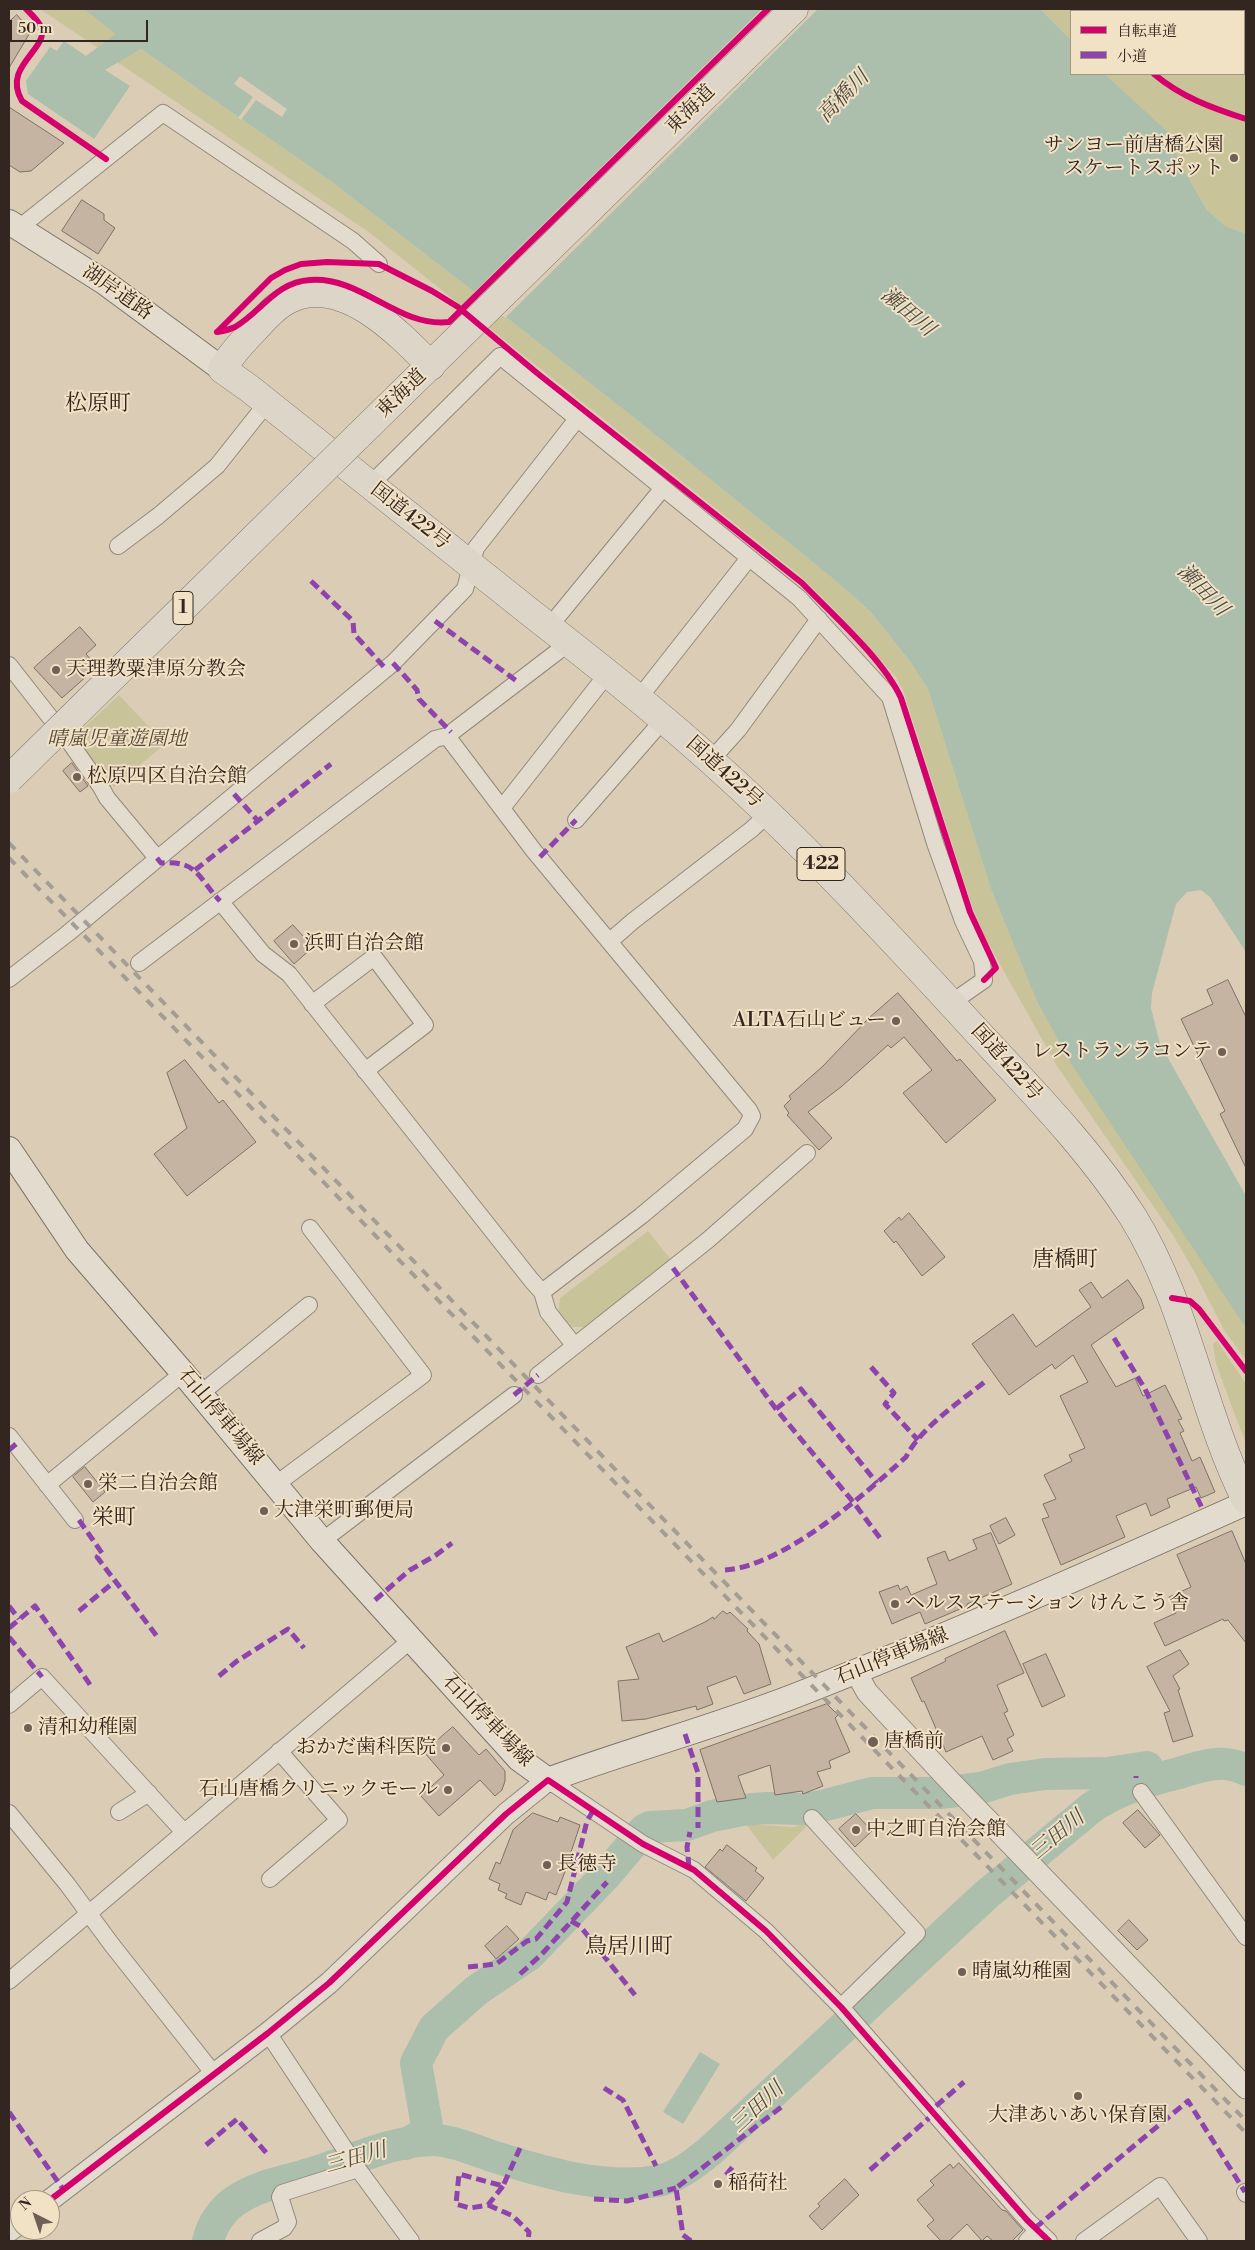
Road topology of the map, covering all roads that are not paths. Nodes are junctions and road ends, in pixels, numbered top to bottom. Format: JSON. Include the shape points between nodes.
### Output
{"nodes":[{"id":1,"x":794,"y":9,"type":"edge"},
{"id":2,"x":12,"y":229,"type":"edge"},
{"id":3,"x":379,"y":264,"type":"dead end"},
{"id":4,"x":431,"y":366,"type":"junction"},
{"id":5,"x":222,"y":369,"type":"junction"},
{"id":6,"x":267,"y":403,"type":"junction"},
{"id":7,"x":577,"y":419,"type":"junction"},
{"id":8,"x":335,"y":458,"type":"junction"},
{"id":9,"x":369,"y":486,"type":"junction"},
{"id":10,"x":663,"y":488,"type":"junction"},
{"id":11,"x":118,"y":546,"type":"dead end"},
{"id":12,"x":750,"y":558,"type":"junction"},
{"id":13,"x":472,"y":566,"type":"junction"},
{"id":14,"x":819,"y":620,"type":"junction"},
{"id":15,"x":558,"y":634,"type":"junction"},
{"id":16,"x":9,"y":666,"type":"edge"},
{"id":17,"x":608,"y":673,"type":"junction"},
{"id":18,"x":639,"y":698,"type":"junction"},
{"id":19,"x":664,"y":719,"type":"junction"},
{"id":20,"x":59,"y":729,"type":"junction"},
{"id":21,"x":447,"y":736,"type":"junction"},
{"id":22,"x":711,"y":760,"type":"junction"},
{"id":23,"x":9,"y":779,"type":"edge"},
{"id":24,"x":502,"y":808,"type":"junction"},
{"id":25,"x":768,"y":814,"type":"junction"},
{"id":26,"x":576,"y":820,"type":"dead end"},
{"id":27,"x":157,"y":858,"type":"junction"},
{"id":28,"x":220,"y":901,"type":"junction"},
{"id":29,"x":610,"y":941,"type":"junction"},
{"id":30,"x":139,"y":963,"type":"dead end"},
{"id":31,"x":9,"y":979,"type":"edge"},
{"id":32,"x":951,"y":1003,"type":"junction"},
{"id":33,"x":312,"y":1004,"type":"junction"},
{"id":34,"x":365,"y":1070,"type":"junction"},
{"id":35,"x":9,"y":1149,"type":"edge"},
{"id":36,"x":807,"y":1153,"type":"dead end"},
{"id":37,"x":310,"y":1228,"type":"dead end"},
{"id":38,"x":542,"y":1292,"type":"junction"},
{"id":39,"x":309,"y":1305,"type":"dead end"},
{"id":40,"x":574,"y":1345,"type":"junction"},
{"id":41,"x":183,"y":1373,"type":"junction"},
{"id":42,"x":538,"y":1375,"type":"dead end"},
{"id":43,"x":200,"y":1394,"type":"junction"},
{"id":44,"x":514,"y":1395,"type":"dead end"},
{"id":45,"x":9,"y":1436,"type":"edge"},
{"id":46,"x":47,"y":1485,"type":"junction"},
{"id":47,"x":275,"y":1485,"type":"junction"},
{"id":48,"x":1246,"y":1502,"type":"edge"},
{"id":49,"x":75,"y":1520,"type":"dead end"},
{"id":50,"x":322,"y":1541,"type":"junction"},
{"id":51,"x":412,"y":1640,"type":"junction"},
{"id":52,"x":856,"y":1672,"type":"junction"},
{"id":53,"x":9,"y":1705,"type":"edge"},
{"id":54,"x":279,"y":1751,"type":"junction"},
{"id":55,"x":548,"y":1780,"type":"junction"},
{"id":56,"x":1141,"y":1792,"type":"dead end"},
{"id":57,"x":149,"y":1793,"type":"junction"},
{"id":58,"x":118,"y":1812,"type":"dead end"},
{"id":59,"x":9,"y":1813,"type":"edge"},
{"id":60,"x":812,"y":1818,"type":"dead end"},
{"id":61,"x":183,"y":1831,"type":"junction"},
{"id":62,"x":270,"y":1879,"type":"dead end"},
{"id":63,"x":89,"y":1913,"type":"junction"},
{"id":64,"x":1246,"y":1937,"type":"edge"},
{"id":65,"x":9,"y":1981,"type":"edge"},
{"id":66,"x":843,"y":2010,"type":"junction"},
{"id":67,"x":268,"y":2033,"type":"junction"},
{"id":68,"x":214,"y":2074,"type":"junction"},
{"id":69,"x":1243,"y":2077,"type":"edge"},
{"id":70,"x":354,"y":2162,"type":"junction"},
{"id":71,"x":60,"y":2192,"type":"edge"},
{"id":72,"x":1038,"y":2238,"type":"edge"},
{"id":73,"x":260,"y":2241,"type":"edge"},
{"id":74,"x":411,"y":2241,"type":"edge"},
{"id":75,"x":1084,"y":2241,"type":"edge"},
{"id":76,"x":1198,"y":2241,"type":"edge"}],
"edges":[{"from":1,"to":4,"type":"highway","name":"東海道","number":"1"},
{"from":2,"to":3,"type":"street","via":[[164,113],[353,241]]},
{"from":2,"to":5,"type":"main road","name":"湖岸道路","via":[[104,282]]},
{"from":4,"to":5,"type":"highway","via":[[375,314],[343,298],[324,293],[304,294],[287,300],[236,347]]},
{"from":4,"to":23,"type":"highway","name":"東海道","number":"1","bridge":true},
{"from":5,"to":6,"type":"highway","name":"国道422号","number":"422"},
{"from":6,"to":8,"type":"highway","name":"国道422号","number":"422"},
{"from":6,"to":11,"type":"street","via":[[217,466]]},
{"from":7,"to":9,"type":"street","via":[[500,356]]},
{"from":7,"to":10,"type":"street"},
{"from":7,"to":13,"type":"street","via":[[476,548]]},
{"from":8,"to":9,"type":"highway","name":"国道422号","number":"422"},
{"from":8,"to":20,"type":"street"},
{"from":9,"to":13,"type":"highway","name":"国道422号","number":"422"},
{"from":10,"to":12,"type":"street"},
{"from":10,"to":15,"type":"street"},
{"from":12,"to":14,"type":"street","via":[[799,598]]},
{"from":12,"to":18,"type":"street"},
{"from":13,"to":15,"type":"highway","name":"国道422号","number":"422"},
{"from":13,"to":27,"type":"street","via":[[464,589],[393,663]]},
{"from":14,"to":22,"type":"street","via":[[738,730]]},
{"from":14,"to":32,"type":"street","via":[[890,697],[935,843],[963,921],[982,961],[984,980]]},
{"from":15,"to":17,"type":"highway","name":"国道422号","number":"422"},
{"from":15,"to":21,"type":"street","via":[[557,652]]},
{"from":16,"to":20,"type":"street"},
{"from":17,"to":18,"type":"highway","name":"国道422号","number":"422"},
{"from":17,"to":24,"type":"street"},
{"from":18,"to":19,"type":"highway","name":"国道422号","number":"422"},
{"from":19,"to":22,"type":"highway","name":"国道422号","number":"422"},
{"from":19,"to":26,"type":"street"},
{"from":20,"to":23,"type":"street"},
{"from":20,"to":27,"type":"street","via":[[107,798]]},
{"from":21,"to":24,"type":"street"},
{"from":21,"to":28,"type":"street","via":[[435,739]]},
{"from":22,"to":25,"type":"highway","name":"国道422号","number":"422"},
{"from":24,"to":29,"type":"street"},
{"from":25,"to":29,"type":"street"},
{"from":25,"to":32,"type":"highway","name":"国道422号","number":"422","via":[[817,860]]},
{"from":27,"to":31,"type":"street"},
{"from":28,"to":30,"type":"street"},
{"from":28,"to":33,"type":"street","via":[[263,954],[289,974]]},
{"from":29,"to":38,"type":"street","via":[[752,1116],[745,1129],[641,1216]]},
{"from":32,"to":48,"type":"highway","name":"国道422号","number":"422","via":[[1069,1132],[1136,1222],[1172,1298]]},
{"from":33,"to":34,"type":"street"},
{"from":33,"to":34,"type":"street","via":[[374,957],[425,1025]]},
{"from":34,"to":38,"type":"street"},
{"from":35,"to":41,"type":"main road","name":"石山停車場線","via":[[77,1250]]},
{"from":36,"to":40,"type":"street","via":[[708,1240]]},
{"from":37,"to":47,"type":"street","via":[[423,1375]]},
{"from":38,"to":40,"type":"street","via":[[548,1312]]},
{"from":39,"to":43,"type":"street"},
{"from":40,"to":42,"type":"street"},
{"from":41,"to":43,"type":"main road","name":"石山停車場線"},
{"from":41,"to":46,"type":"street"},
{"from":43,"to":47,"type":"main road","name":"石山停車場線"},
{"from":44,"to":50,"type":"street"},
{"from":45,"to":46,"type":"street"},
{"from":46,"to":49,"type":"street"},
{"from":47,"to":50,"type":"main road","name":"石山停車場線"},
{"from":48,"to":52,"type":"main road","name":"石山停車場線","via":[[973,1625]]},
{"from":50,"to":51,"type":"main road","name":"石山停車場線"},
{"from":51,"to":54,"type":"street"},
{"from":51,"to":55,"type":"main road","name":"石山停車場線","via":[[519,1759]]},
{"from":52,"to":55,"type":"main road","name":"石山停車場線"},
{"from":52,"to":69,"type":"street","via":[[867,1692],[948,1779]]},
{"from":53,"to":57,"type":"street","via":[[42,1677]]},
{"from":54,"to":61,"type":"street"},
{"from":54,"to":62,"type":"street","via":[[340,1820]]},
{"from":55,"to":66,"type":"street","via":[[635,1839],[694,1870],[766,1931]]},
{"from":55,"to":67,"type":"street","via":[[506,1814],[329,1983]]},
{"from":56,"to":64,"type":"street"},
{"from":57,"to":58,"type":"street"},
{"from":57,"to":61,"type":"street"},
{"from":59,"to":63,"type":"street"},
{"from":60,"to":66,"type":"street","via":[[917,1933]]},
{"from":61,"to":63,"type":"street"},
{"from":63,"to":65,"type":"street"},
{"from":63,"to":68,"type":"street"},
{"from":66,"to":72,"type":"street","via":[[1027,2220]]},
{"from":67,"to":68,"type":"street"},
{"from":67,"to":70,"type":"street"},
{"from":68,"to":71,"type":"street"},
{"from":70,"to":73,"type":"street","via":[[282,2193],[280,2197],[288,2222],[284,2228]]},
{"from":70,"to":74,"type":"street"},
{"from":75,"to":76,"type":"street","via":[[1160,2186]]}]}
